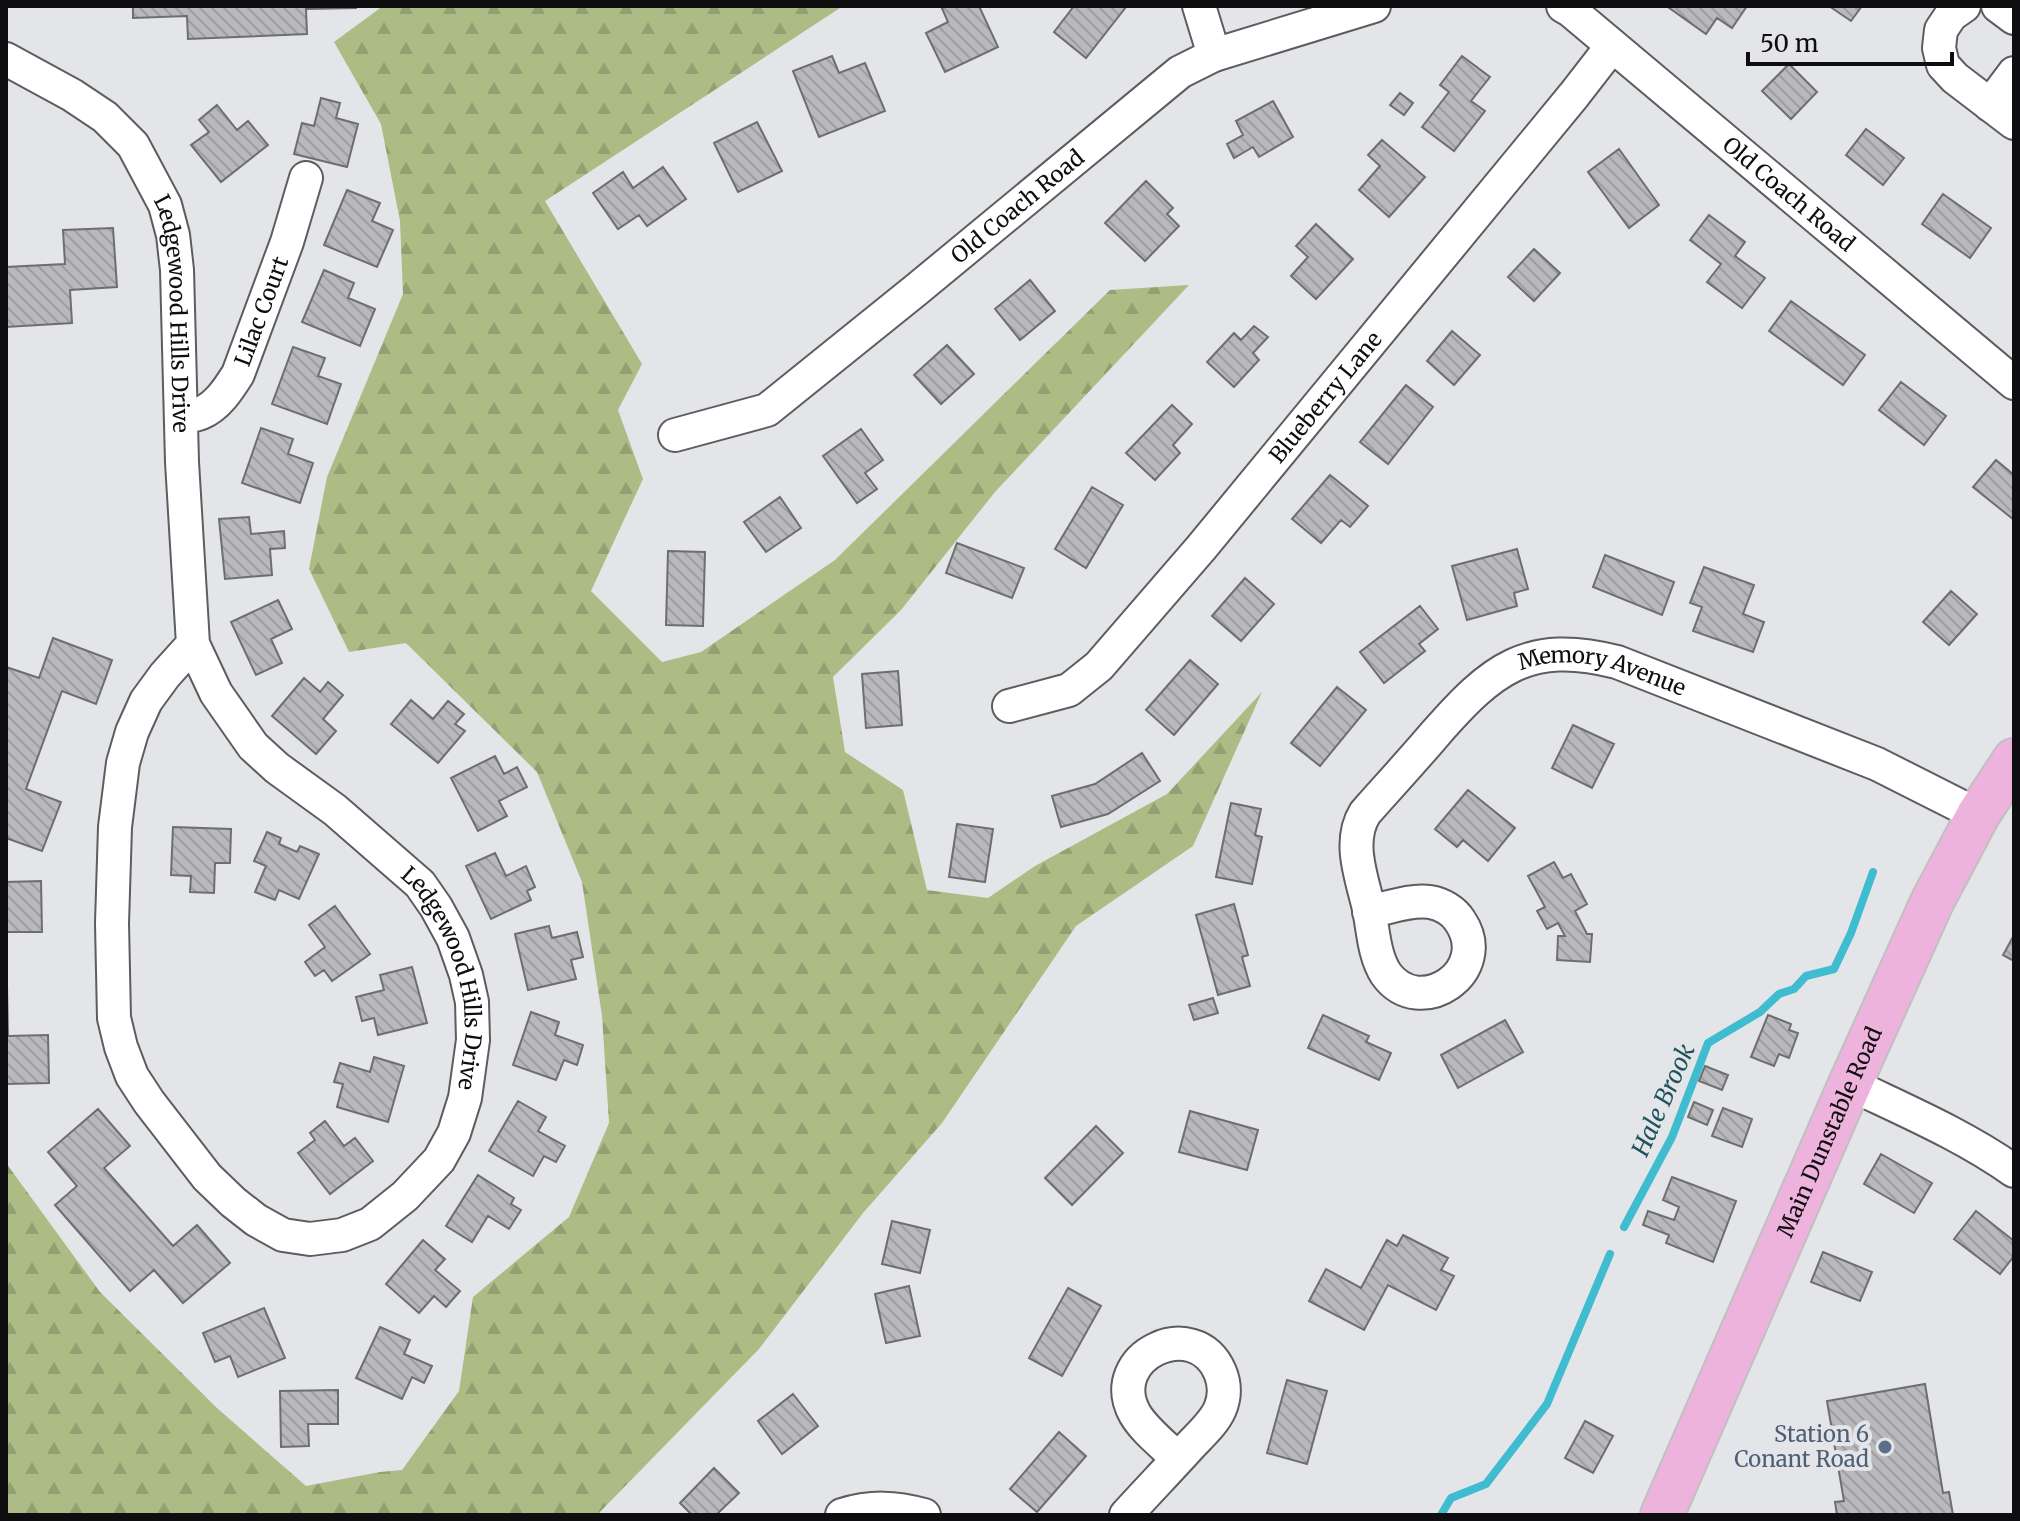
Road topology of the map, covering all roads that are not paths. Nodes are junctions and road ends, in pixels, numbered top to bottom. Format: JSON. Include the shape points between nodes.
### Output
{"nodes":[{"id":1,"x":1199,"y":6,"type":"edge"},
{"id":2,"x":1374,"y":6,"type":"edge"},
{"id":3,"x":1563,"y":6,"type":"edge"},
{"id":4,"x":1964,"y":6,"type":"edge"},
{"id":5,"x":1998,"y":6,"type":"edge"},
{"id":6,"x":2014,"y":18,"type":"edge"},
{"id":7,"x":1612,"y":46,"type":"junction"},
{"id":8,"x":1214,"y":55,"type":"junction"},
{"id":9,"x":6,"y":59,"type":"edge"},
{"id":10,"x":2014,"y":73,"type":"edge"},
{"id":11,"x":2002,"y":114,"type":"edge"},
{"id":12,"x":306,"y":178,"type":"dead end"},
{"id":13,"x":2014,"y":383,"type":"edge"},
{"id":14,"x":181,"y":417,"type":"junction"},
{"id":15,"x":675,"y":435,"type":"dead end"},
{"id":16,"x":193,"y":644,"type":"junction"},
{"id":17,"x":1009,"y":706,"type":"dead end"},
{"id":18,"x":2014,"y":760,"type":"edge"},
{"id":19,"x":1978,"y":815,"type":"junction"},
{"id":20,"x":1369,"y":912,"type":"dead end"},
{"id":21,"x":1850,"y":1084,"type":"junction"},
{"id":22,"x":2014,"y":1171,"type":"edge"},
{"id":23,"x":1178,"y":1459,"type":"dead end"},
{"id":24,"x":842,"y":1515,"type":"edge"},
{"id":25,"x":924,"y":1515,"type":"edge"},
{"id":26,"x":1126,"y":1515,"type":"edge"},
{"id":27,"x":1662,"y":1515,"type":"edge"}],
"edges":[{"from":1,"to":8,"type":"street"},
{"from":2,"to":8,"type":"street","name":"Old Coach Road"},
{"from":3,"to":7,"type":"street","name":"Old Coach Road"},
{"from":4,"to":11,"type":"street","via":[[1941,30],[1940,56],[1948,72]]},
{"from":5,"to":6,"type":"street"},
{"from":7,"to":13,"type":"street","name":"Old Coach Road"},
{"from":7,"to":17,"type":"street","name":"Blueberry Lane","via":[[1099,666],[1069,690]]},
{"from":8,"to":15,"type":"street","name":"Old Coach Road","via":[[1180,72],[767,410]]},
{"from":9,"to":14,"type":"street","name":"Ledgewood Hills Drive","via":[[105,117],[133,145],[165,205],[177,270]]},
{"from":10,"to":11,"type":"street"},
{"from":12,"to":14,"type":"street","name":"Lilac Court","via":[[238,374],[213,405]]},
{"from":14,"to":16,"type":"street","name":"Ledgewood Hills Drive"},
{"from":16,"to":16,"type":"street","name":"Ledgewood Hills Drive","via":[[146,701],[123,763],[112,923],[114,1018],[121,1047],[149,1102],[233,1202],[283,1235],[342,1235],[370,1224],[405,1196],[439,1160],[454,1133],[473,1040],[466,975],[453,938],[420,884],[253,746],[216,693]]},
{"from":18,"to":19,"type":"main road","name":"Main Dunstable Road"},
{"from":19,"to":20,"type":"street","name":"Memory Avenue","via":[[1877,764],[1617,662],[1576,654],[1534,657],[1495,675],[1466,699],[1365,813],[1355,839]]},
{"from":19,"to":21,"type":"main road","name":"Main Dunstable Road","via":[[1932,902]]},
{"from":21,"to":22,"type":"street","via":[[1956,1135]]},
{"from":21,"to":27,"type":"main road","name":"Main Dunstable Road"},
{"from":23,"to":26,"type":"street"},
{"from":24,"to":25,"type":"street","via":[[899,1508]]}]}
